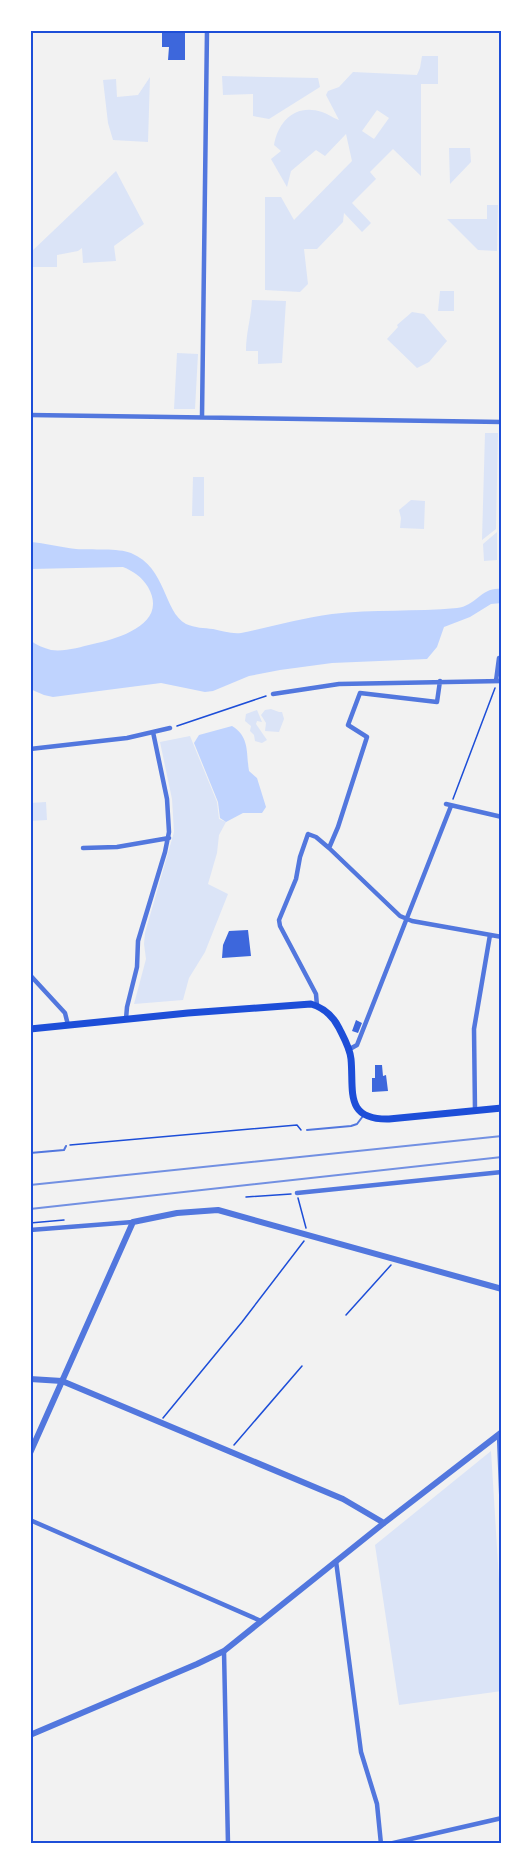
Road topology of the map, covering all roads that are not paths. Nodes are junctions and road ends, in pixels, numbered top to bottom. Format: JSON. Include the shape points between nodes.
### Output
{"nodes":[{"id":1,"x":207,"y":30,"type":"edge"},
{"id":2,"x":30,"y":415,"type":"edge"},
{"id":3,"x":202,"y":417,"type":"junction"},
{"id":4,"x":502,"y":422,"type":"edge"},
{"id":5,"x":499,"y":658,"type":"dead end"},
{"id":6,"x":440,"y":681,"type":"junction"},
{"id":7,"x":499,"y":681,"type":"edge"},
{"id":8,"x":273,"y":694,"type":"road end"},
{"id":9,"x":170,"y":728,"type":"road end"},
{"id":10,"x":153,"y":732,"type":"junction"},
{"id":11,"x":30,"y":749,"type":"edge"},
{"id":12,"x":502,"y":817,"type":"edge"},
{"id":13,"x":169,"y":838,"type":"junction"},
{"id":14,"x":83,"y":848,"type":"dead end"},
{"id":15,"x":328,"y":848,"type":"junction"},
{"id":16,"x":406,"y":919,"type":"junction"},
{"id":17,"x":490,"y":935,"type":"junction"},
{"id":18,"x":502,"y":937,"type":"edge"},
{"id":19,"x":30,"y":975,"type":"edge"},
{"id":20,"x":317,"y":1006,"type":"junction"},
{"id":21,"x":126,"y":1019,"type":"junction"},
{"id":22,"x":68,"y":1025,"type":"junction"},
{"id":23,"x":30,"y":1029,"type":"edge"},
{"id":24,"x":348,"y":1050,"type":"junction"},
{"id":25,"x":502,"y":1108,"type":"edge"},
{"id":26,"x":475,"y":1111,"type":"junction"},
{"id":27,"x":365,"y":1115,"type":"junction"},
{"id":28,"x":308,"y":1130,"type":"dead end"},
{"id":29,"x":66,"y":1146,"type":"road end"},
{"id":30,"x":30,"y":1153,"type":"edge"},
{"id":31,"x":502,"y":1172,"type":"edge"},
{"id":32,"x":297,"y":1193,"type":"road end"},
{"id":33,"x":133,"y":1222,"type":"junction"},
{"id":34,"x":30,"y":1230,"type":"edge"},
{"id":35,"x":502,"y":1289,"type":"edge"},
{"id":36,"x":30,"y":1379,"type":"edge"},
{"id":37,"x":62,"y":1381,"type":"junction"},
{"id":38,"x":500,"y":1433,"type":"edge"},
{"id":39,"x":30,"y":1453,"type":"edge"},
{"id":40,"x":502,"y":1515,"type":"edge"},
{"id":41,"x":30,"y":1520,"type":"edge"},
{"id":42,"x":384,"y":1523,"type":"junction"},
{"id":43,"x":336,"y":1561,"type":"junction"},
{"id":44,"x":261,"y":1621,"type":"junction"},
{"id":45,"x":224,"y":1651,"type":"junction"},
{"id":46,"x":30,"y":1735,"type":"edge"},
{"id":47,"x":502,"y":1818,"type":"edge"},
{"id":48,"x":228,"y":1844,"type":"edge"},
{"id":49,"x":381,"y":1844,"type":"edge"},
{"id":50,"x":389,"y":1844,"type":"edge"}],
"edges":[{"from":1,"to":3,"type":"street"},
{"from":2,"to":3,"type":"street"},
{"from":3,"to":4,"type":"street"},
{"from":5,"to":7,"type":"street"},
{"from":6,"to":7,"type":"street"},
{"from":6,"to":8,"type":"street","via":[[339,684]]},
{"from":6,"to":15,"type":"street","via":[[437,702],[360,693],[348,725],[367,737]]},
{"from":9,"to":10,"type":"street"},
{"from":10,"to":11,"type":"street"},
{"from":10,"to":13,"type":"street","via":[[170,824]]},
{"from":12,"to":16,"type":"street","via":[[449,805]]},
{"from":13,"to":14,"type":"street"},
{"from":13,"to":21,"type":"street","via":[[138,941],[137,968]]},
{"from":15,"to":16,"type":"street"},
{"from":15,"to":20,"type":"street","via":[[308,834],[279,923],[316,994]]},
{"from":16,"to":17,"type":"street"},
{"from":16,"to":24,"type":"street","via":[[357,1045]]},
{"from":17,"to":18,"type":"street"},
{"from":17,"to":26,"type":"street","via":[[474,1029]]},
{"from":19,"to":22,"type":"street","via":[[65,1012]]},
{"from":20,"to":21,"type":"main road"},
{"from":20,"to":24,"type":"main road","via":[[332,1016]]},
{"from":21,"to":22,"type":"main road"},
{"from":22,"to":23,"type":"main road"},
{"from":24,"to":27,"type":"main road","via":[[353,1101]]},
{"from":25,"to":26,"type":"main road"},
{"from":26,"to":27,"type":"main road","via":[[389,1119]]},
{"from":27,"to":28,"type":"lane","via":[[351,1126]]},
{"from":29,"to":30,"type":"lane","via":[[64,1150]]},
{"from":31,"to":32,"type":"street"},
{"from":33,"to":34,"type":"street"},
{"from":33,"to":35,"type":"street","via":[[218,1210]]},
{"from":33,"to":37,"type":"street"},
{"from":36,"to":37,"type":"street"},
{"from":37,"to":39,"type":"street"},
{"from":37,"to":42,"type":"street","via":[[343,1499]]},
{"from":38,"to":40,"type":"street"},
{"from":38,"to":42,"type":"street"},
{"from":41,"to":44,"type":"street"},
{"from":42,"to":43,"type":"street"},
{"from":43,"to":44,"type":"street"},
{"from":43,"to":49,"type":"street","via":[[361,1752],[376,1804]]},
{"from":44,"to":45,"type":"street"},
{"from":45,"to":46,"type":"street"},
{"from":45,"to":48,"type":"street"},
{"from":47,"to":50,"type":"street"}]}
